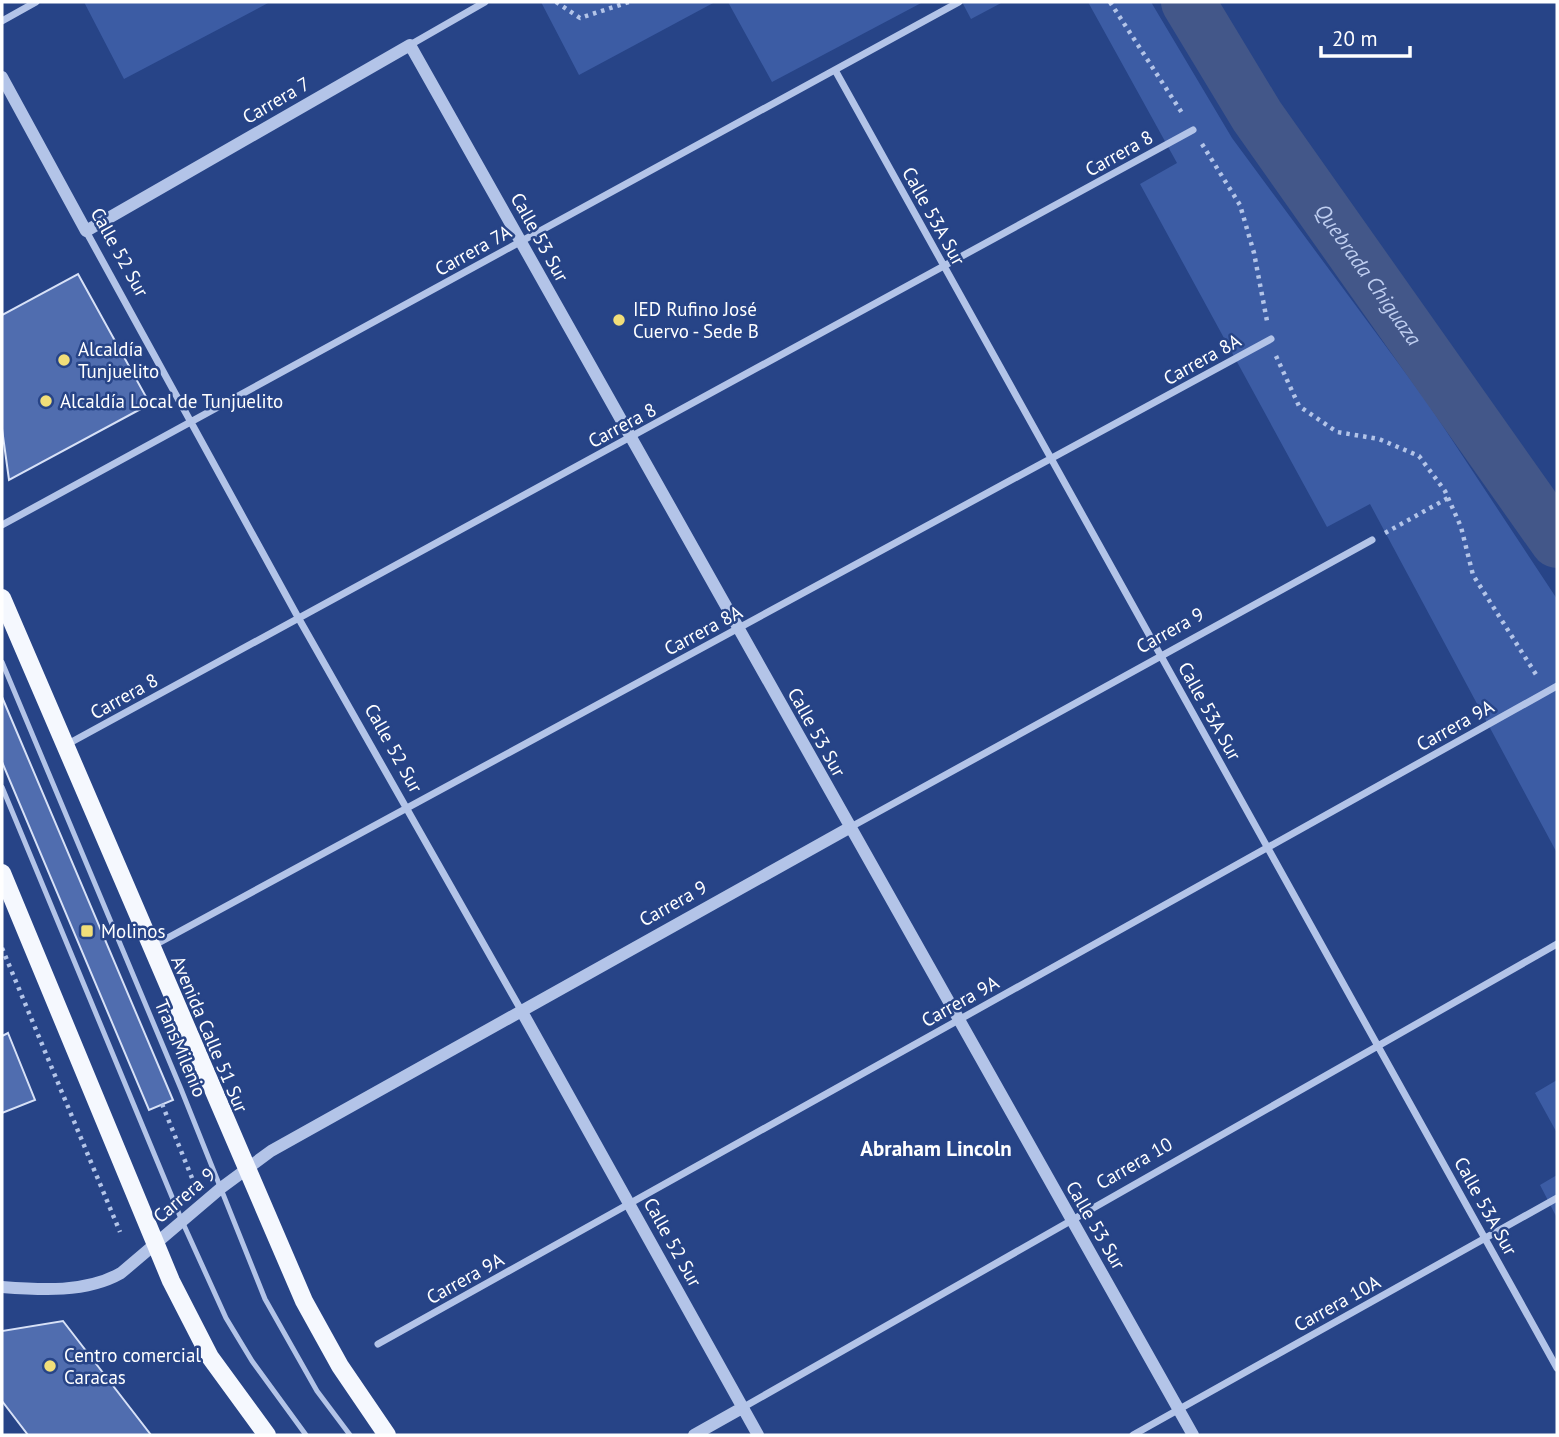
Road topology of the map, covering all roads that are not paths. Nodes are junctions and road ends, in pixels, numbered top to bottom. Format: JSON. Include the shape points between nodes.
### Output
{"nodes":[{"id":1,"x":36,"y":2,"type":"edge"},
{"id":2,"x":485,"y":2,"type":"edge"},
{"id":3,"x":959,"y":2,"type":"edge"},
{"id":4,"x":2,"y":21,"type":"edge"},
{"id":5,"x":410,"y":45,"type":"junction"},
{"id":6,"x":835,"y":70,"type":"junction"},
{"id":7,"x":2,"y":78,"type":"edge"},
{"id":8,"x":1193,"y":130,"type":"road end"},
{"id":9,"x":86,"y":231,"type":"junction"},
{"id":10,"x":520,"y":242,"type":"junction"},
{"id":11,"x":945,"y":268,"type":"junction"},
{"id":12,"x":1271,"y":339,"type":"road end"},
{"id":13,"x":192,"y":421,"type":"junction"},
{"id":14,"x":631,"y":439,"type":"junction"},
{"id":15,"x":1051,"y":459,"type":"junction"},
{"id":16,"x":2,"y":525,"type":"edge"},
{"id":17,"x":1372,"y":540,"type":"road end"},
{"id":18,"x":2,"y":598,"type":"edge"},
{"id":19,"x":299,"y":619,"type":"junction"},
{"id":20,"x":737,"y":629,"type":"junction"},
{"id":21,"x":1161,"y":656,"type":"junction"},
{"id":22,"x":2,"y":662,"type":"edge"},
{"id":23,"x":1557,"y":686,"type":"edge"},
{"id":24,"x":65,"y":746,"type":"junction"},
{"id":25,"x":2,"y":787,"type":"edge"},
{"id":26,"x":406,"y":809,"type":"junction"},
{"id":27,"x":849,"y":828,"type":"junction"},
{"id":28,"x":1268,"y":848,"type":"junction"},
{"id":29,"x":2,"y":873,"type":"edge"},
{"id":30,"x":1557,"y":944,"type":"edge"},
{"id":31,"x":150,"y":947,"type":"junction"},
{"id":32,"x":521,"y":1010,"type":"junction"},
{"id":33,"x":958,"y":1020,"type":"junction"},
{"id":34,"x":1378,"y":1046,"type":"junction"},
{"id":35,"x":246,"y":1170,"type":"junction"},
{"id":36,"x":221,"y":1188,"type":"junction"},
{"id":37,"x":1557,"y":1198,"type":"edge"},
{"id":38,"x":630,"y":1204,"type":"junction"},
{"id":39,"x":182,"y":1221,"type":"junction"},
{"id":40,"x":1072,"y":1221,"type":"junction"},
{"id":41,"x":1485,"y":1238,"type":"junction"},
{"id":42,"x":155,"y":1244,"type":"junction"},
{"id":43,"x":2,"y":1287,"type":"edge"},
{"id":44,"x":378,"y":1344,"type":"dead end"},
{"id":45,"x":1557,"y":1368,"type":"edge"},
{"id":46,"x":742,"y":1408,"type":"junction"},
{"id":47,"x":1179,"y":1410,"type":"junction"},
{"id":48,"x":267,"y":1435,"type":"edge"},
{"id":49,"x":306,"y":1435,"type":"edge"},
{"id":50,"x":350,"y":1435,"type":"edge"},
{"id":51,"x":387,"y":1435,"type":"edge"},
{"id":52,"x":694,"y":1435,"type":"edge"},
{"id":53,"x":758,"y":1435,"type":"edge"},
{"id":54,"x":1133,"y":1435,"type":"edge"},
{"id":55,"x":1193,"y":1435,"type":"edge"}],
"edges":[{"from":1,"to":4,"type":"street"},
{"from":2,"to":5,"type":"street","name":"Carrera 7"},
{"from":3,"to":6,"type":"street","name":"Carrera 7A"},
{"from":5,"to":9,"type":"street","name":"Carrera 7"},
{"from":5,"to":10,"type":"street","name":"Calle 53 Sur"},
{"from":6,"to":10,"type":"street","name":"Carrera 7A"},
{"from":6,"to":11,"type":"street","name":"Calle 53A Sur"},
{"from":7,"to":9,"type":"street","name":"Calle 52 Sur"},
{"from":8,"to":11,"type":"street","name":"Carrera 8"},
{"from":9,"to":13,"type":"street","name":"Calle 52 Sur"},
{"from":10,"to":13,"type":"street","name":"Carrera 7A"},
{"from":10,"to":14,"type":"street","name":"Calle 53 Sur"},
{"from":11,"to":14,"type":"street","name":"Carrera 8"},
{"from":11,"to":15,"type":"street","name":"Calle 53A Sur"},
{"from":12,"to":15,"type":"street","name":"Carrera 8A"},
{"from":13,"to":16,"type":"street","name":"Carrera 7A"},
{"from":13,"to":19,"type":"street","name":"Calle 52 Sur"},
{"from":14,"to":19,"type":"street","name":"Carrera 8"},
{"from":14,"to":20,"type":"street","name":"Calle 53 Sur"},
{"from":15,"to":20,"type":"street","name":"Carrera 8A"},
{"from":15,"to":21,"type":"street","name":"Calle 53A Sur"},
{"from":17,"to":21,"type":"street","name":"Carrera 9"},
{"from":18,"to":24,"type":"main road","name":"Avenida Calle 51 Sur"},
{"from":19,"to":24,"type":"street","name":"Carrera 8"},
{"from":19,"to":26,"type":"street","name":"Calle 52 Sur"},
{"from":20,"to":26,"type":"street","name":"Carrera 8A"},
{"from":20,"to":27,"type":"street","name":"Calle 53 Sur"},
{"from":21,"to":27,"type":"street","name":"Carrera 9"},
{"from":21,"to":28,"type":"street","name":"Calle 53A Sur"},
{"from":22,"to":36,"type":"lane","name":"TransMilenio"},
{"from":23,"to":28,"type":"street","name":"Carrera 9A"},
{"from":24,"to":31,"type":"main road","name":"Avenida Calle 51 Sur"},
{"from":25,"to":39,"type":"lane"},
{"from":26,"to":31,"type":"street","name":"Carrera 8A"},
{"from":26,"to":32,"type":"street","name":"Calle 52 Sur"},
{"from":27,"to":32,"type":"street","name":"Carrera 9"},
{"from":27,"to":33,"type":"street","name":"Calle 53 Sur"},
{"from":28,"to":33,"type":"street","name":"Carrera 9A"},
{"from":28,"to":34,"type":"street","name":"Calle 53A Sur"},
{"from":29,"to":42,"type":"main road"},
{"from":30,"to":34,"type":"street","name":"Carrera 10"},
{"from":31,"to":35,"type":"main road","name":"Avenida Calle 51 Sur"},
{"from":32,"to":35,"type":"street","name":"Carrera 9"},
{"from":32,"to":38,"type":"street","name":"Calle 52 Sur"},
{"from":33,"to":38,"type":"street","name":"Carrera 9A"},
{"from":33,"to":40,"type":"street","name":"Calle 53 Sur"},
{"from":34,"to":40,"type":"street","name":"Carrera 10"},
{"from":34,"to":41,"type":"street","name":"Calle 53A Sur"},
{"from":35,"to":36,"type":"street","name":"Carrera 9"},
{"from":35,"to":51,"type":"main road","name":"Avenida Calle 51 Sur","via":[[320,1334]]},
{"from":36,"to":39,"type":"street","name":"Carrera 9"},
{"from":36,"to":50,"type":"lane","name":"TransMilenio","via":[[271,1310],[317,1391]]},
{"from":37,"to":41,"type":"street","name":"Carrera 10A"},
{"from":38,"to":44,"type":"street","name":"Carrera 9A"},
{"from":38,"to":46,"type":"street","name":"Calle 52 Sur"},
{"from":39,"to":42,"type":"street","name":"Carrera 9"},
{"from":39,"to":49,"type":"lane","via":[[226,1318]]},
{"from":40,"to":46,"type":"street","name":"Carrera 10"},
{"from":40,"to":47,"type":"street","name":"Calle 53 Sur"},
{"from":41,"to":45,"type":"street","name":"Calle 53A Sur"},
{"from":41,"to":47,"type":"street","name":"Carrera 10A"},
{"from":42,"to":43,"type":"street","name":"Carrera 9","via":[[107,1281],[73,1288]]},
{"from":42,"to":48,"type":"main road","via":[[210,1357]]},
{"from":46,"to":52,"type":"street","name":"Carrera 10"},
{"from":46,"to":53,"type":"street","name":"Calle 52 Sur"},
{"from":47,"to":54,"type":"street","name":"Carrera 10A"},
{"from":47,"to":55,"type":"street","name":"Calle 53 Sur"}]}
